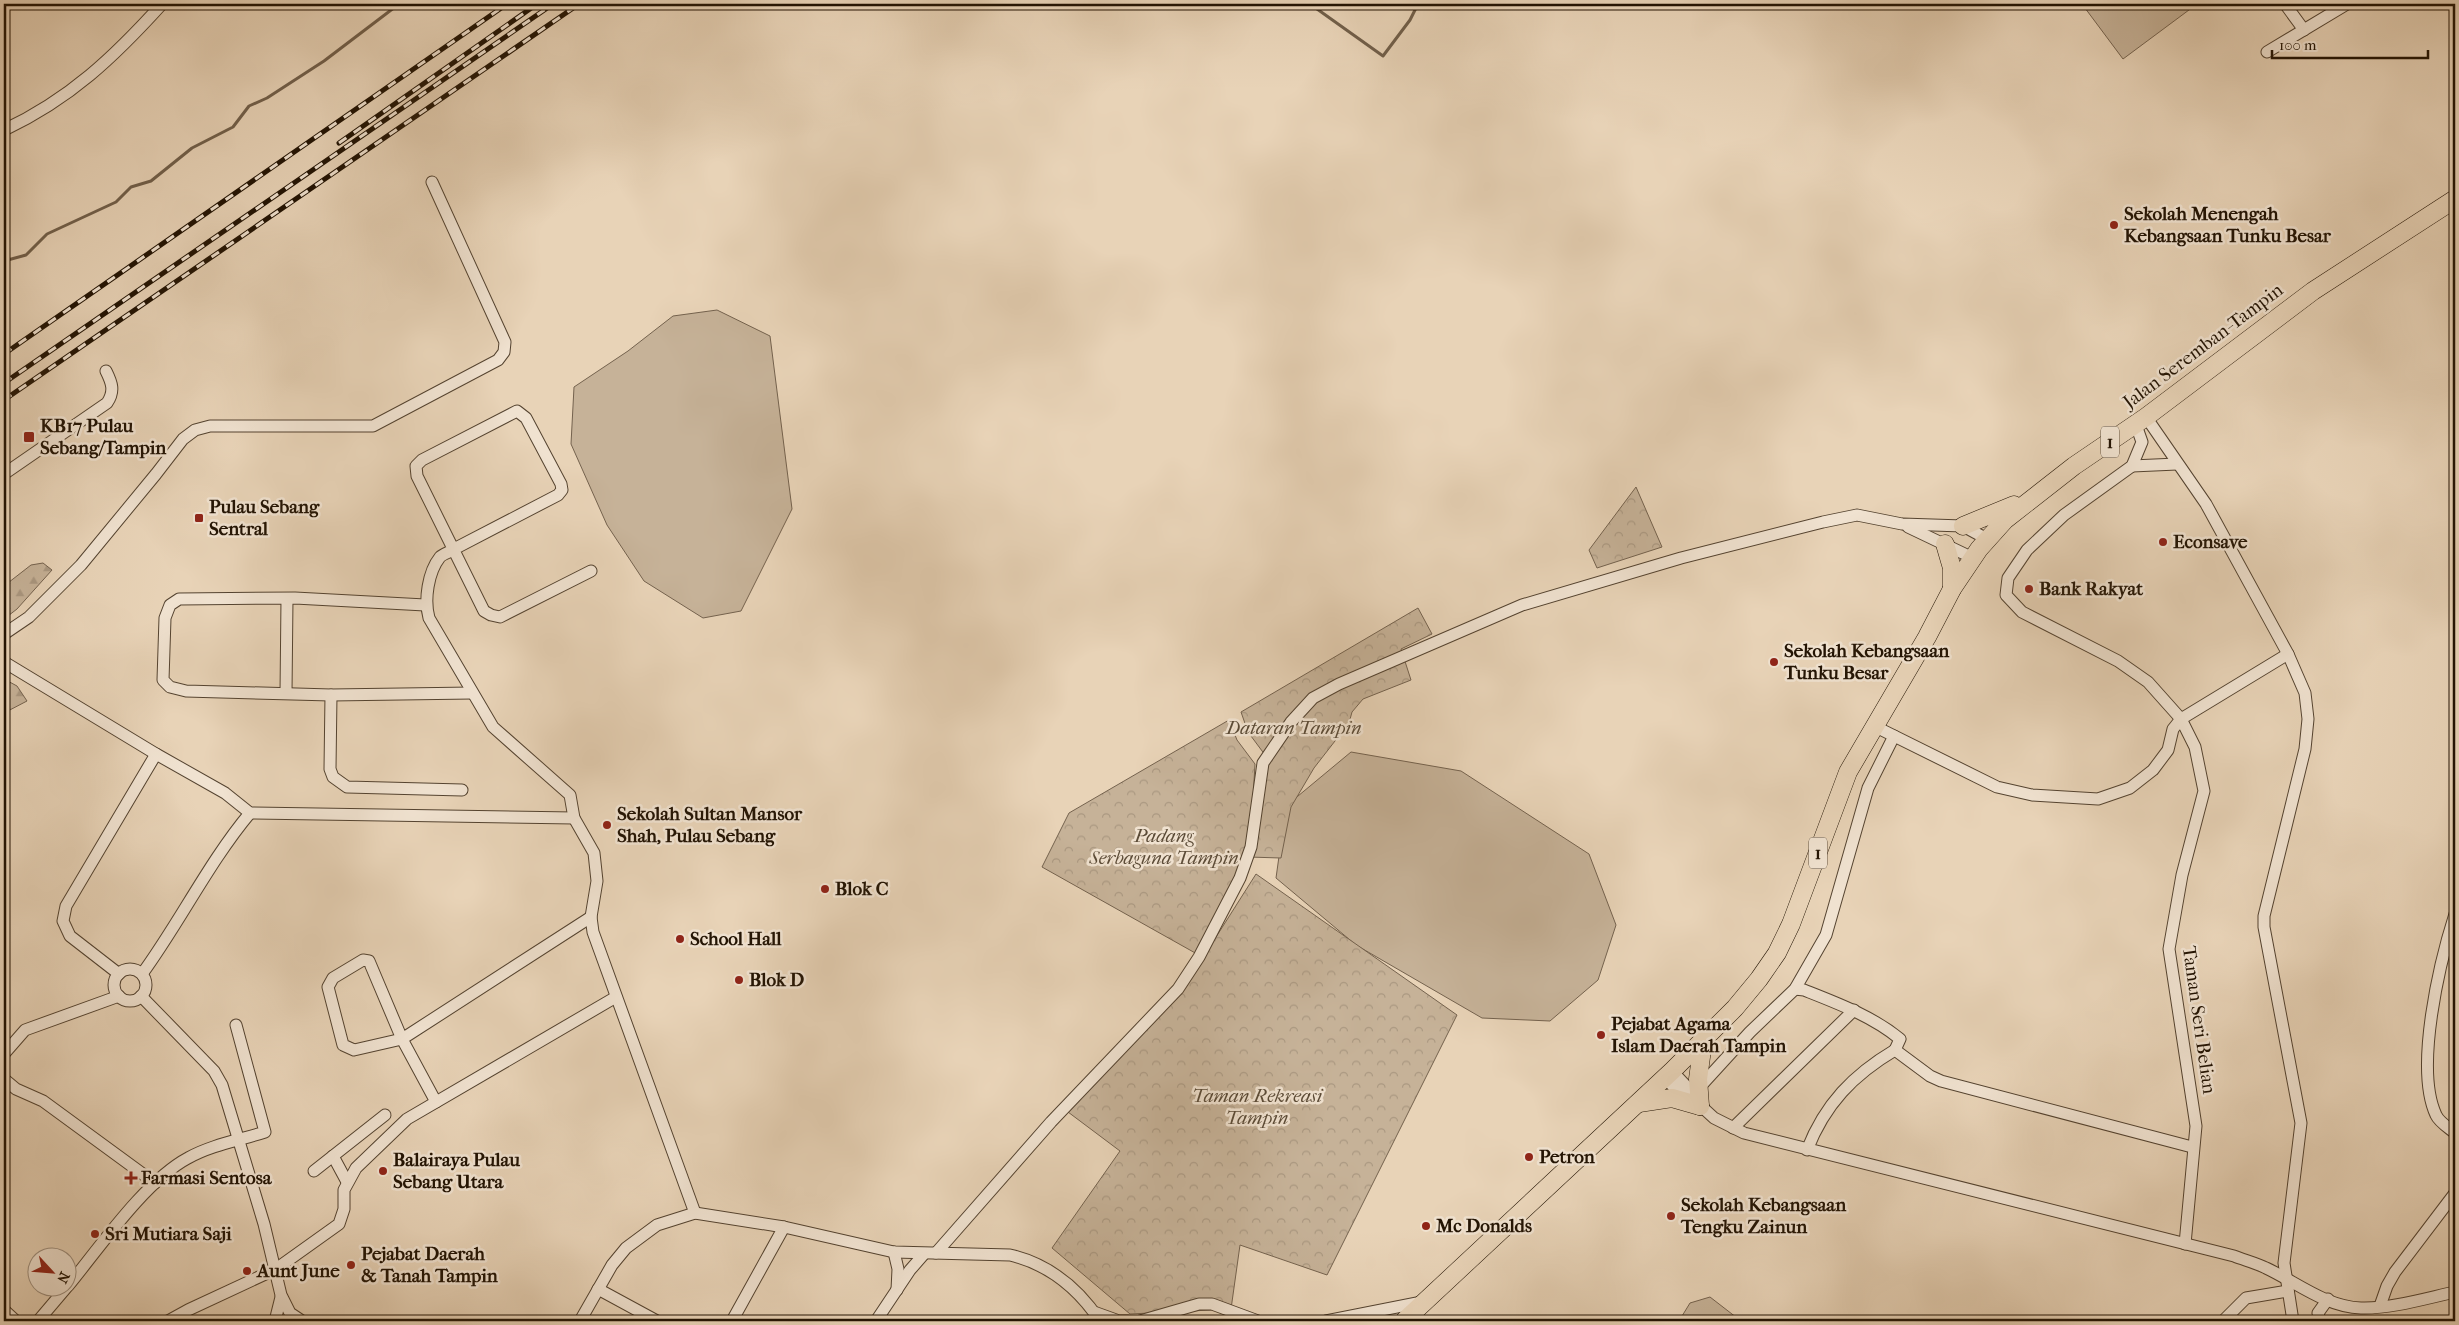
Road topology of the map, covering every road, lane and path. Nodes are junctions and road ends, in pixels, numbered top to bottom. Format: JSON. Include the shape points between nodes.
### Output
{"nodes":[{"id":1,"x":162,"y":4,"type":"edge"},
{"id":2,"x":2285,"y":4,"type":"edge"},
{"id":3,"x":2346,"y":4,"type":"edge"},
{"id":4,"x":2304,"y":30,"type":"junction"},
{"id":5,"x":2267,"y":52,"type":"dead end"},
{"id":6,"x":4,"y":130,"type":"edge"},
{"id":7,"x":432,"y":182,"type":"dead end"},
{"id":8,"x":2455,"y":199,"type":"edge"},
{"id":9,"x":106,"y":371,"type":"dead end"},
{"id":10,"x":2141,"y":421,"type":"junction"},
{"id":11,"x":2177,"y":464,"type":"junction"},
{"id":12,"x":2132,"y":466,"type":"junction"},
{"id":13,"x":4,"y":474,"type":"edge"},
{"id":14,"x":2032,"y":497,"type":"junction"},
{"id":15,"x":1902,"y":524,"type":"junction"},
{"id":16,"x":1963,"y":526,"type":"junction"},
{"id":17,"x":1987,"y":539,"type":"junction"},
{"id":18,"x":1944,"y":544,"type":"junction"},
{"id":19,"x":454,"y":549,"type":"junction"},
{"id":20,"x":1973,"y":558,"type":"junction"},
{"id":21,"x":591,"y":570,"type":"dead end"},
{"id":22,"x":1952,"y":589,"type":"junction"},
{"id":23,"x":287,"y":598,"type":"junction"},
{"id":24,"x":425,"y":605,"type":"junction"},
{"id":25,"x":4,"y":634,"type":"edge"},
{"id":26,"x":2288,"y":654,"type":"junction"},
{"id":27,"x":4,"y":662,"type":"edge"},
{"id":28,"x":472,"y":693,"type":"junction"},
{"id":29,"x":286,"y":694,"type":"junction"},
{"id":30,"x":330,"y":695,"type":"junction"},
{"id":31,"x":2181,"y":719,"type":"junction"},
{"id":32,"x":1874,"y":726,"type":"junction"},
{"id":33,"x":1894,"y":736,"type":"junction"},
{"id":34,"x":156,"y":754,"type":"junction"},
{"id":35,"x":462,"y":790,"type":"dead end"},
{"id":36,"x":250,"y":813,"type":"junction"},
{"id":37,"x":574,"y":818,"type":"junction"},
{"id":38,"x":2455,"y":914,"type":"edge"},
{"id":39,"x":591,"y":917,"type":"junction"},
{"id":40,"x":119,"y":974,"type":"junction"},
{"id":41,"x":142,"y":974,"type":"junction"},
{"id":42,"x":1795,"y":989,"type":"junction"},
{"id":43,"x":119,"y":996,"type":"junction"},
{"id":44,"x":142,"y":996,"type":"junction"},
{"id":45,"x":616,"y":997,"type":"junction"},
{"id":46,"x":1854,"y":1010,"type":"junction"},
{"id":47,"x":236,"y":1025,"type":"dead end"},
{"id":48,"x":402,"y":1040,"type":"junction"},
{"id":49,"x":1702,"y":1042,"type":"junction"},
{"id":50,"x":1897,"y":1044,"type":"junction"},
{"id":51,"x":4,"y":1054,"type":"edge"},
{"id":52,"x":1669,"y":1074,"type":"junction"},
{"id":53,"x":4,"y":1080,"type":"edge"},
{"id":54,"x":1695,"y":1097,"type":"junction"},
{"id":55,"x":436,"y":1102,"type":"junction"},
{"id":56,"x":1638,"y":1104,"type":"junction"},
{"id":57,"x":385,"y":1115,"type":"dead end"},
{"id":58,"x":1733,"y":1128,"type":"junction"},
{"id":59,"x":2455,"y":1133,"type":"edge"},
{"id":60,"x":237,"y":1141,"type":"junction"},
{"id":61,"x":2192,"y":1147,"type":"junction"},
{"id":62,"x":1807,"y":1150,"type":"junction"},
{"id":63,"x":333,"y":1156,"type":"junction"},
{"id":64,"x":314,"y":1171,"type":"dead end"},
{"id":65,"x":347,"y":1182,"type":"junction"},
{"id":66,"x":155,"y":1183,"type":"junction"},
{"id":67,"x":2455,"y":1193,"type":"edge"},
{"id":68,"x":695,"y":1213,"type":"junction"},
{"id":69,"x":784,"y":1227,"type":"junction"},
{"id":70,"x":2185,"y":1244,"type":"junction"},
{"id":71,"x":894,"y":1252,"type":"junction"},
{"id":72,"x":930,"y":1254,"type":"junction"},
{"id":73,"x":276,"y":1269,"type":"junction"},
{"id":74,"x":78,"y":1274,"type":"edge"},
{"id":75,"x":2285,"y":1278,"type":"junction"},
{"id":76,"x":598,"y":1289,"type":"junction"},
{"id":77,"x":897,"y":1291,"type":"junction"},
{"id":78,"x":2288,"y":1291,"type":"junction"},
{"id":79,"x":2455,"y":1292,"type":"edge"},
{"id":80,"x":281,"y":1295,"type":"junction"},
{"id":81,"x":58,"y":1298,"type":"edge"},
{"id":82,"x":2328,"y":1299,"type":"junction"},
{"id":83,"x":1426,"y":1302,"type":"junction"},
{"id":84,"x":2380,"y":1306,"type":"junction"},
{"id":85,"x":4,"y":1310,"type":"edge"},
{"id":86,"x":1097,"y":1317,"type":"edge"},
{"id":87,"x":1160,"y":1318,"type":"edge"},
{"id":88,"x":297,"y":1320,"type":"edge"},
{"id":89,"x":16,"y":1321,"type":"edge"},
{"id":90,"x":38,"y":1321,"type":"edge"},
{"id":91,"x":168,"y":1321,"type":"edge"},
{"id":92,"x":275,"y":1321,"type":"edge"},
{"id":93,"x":580,"y":1321,"type":"edge"},
{"id":94,"x":657,"y":1321,"type":"edge"},
{"id":95,"x":732,"y":1321,"type":"edge"},
{"id":96,"x":876,"y":1321,"type":"edge"},
{"id":97,"x":1119,"y":1321,"type":"edge"},
{"id":98,"x":1128,"y":1321,"type":"edge"},
{"id":99,"x":1140,"y":1321,"type":"edge"},
{"id":100,"x":1258,"y":1321,"type":"edge"},
{"id":101,"x":1326,"y":1321,"type":"edge"},
{"id":102,"x":1404,"y":1321,"type":"edge"},
{"id":103,"x":2223,"y":1321,"type":"edge"},
{"id":104,"x":2293,"y":1321,"type":"edge"},
{"id":105,"x":2320,"y":1321,"type":"edge"}],
"edges":[{"from":1,"to":6,"type":"street","via":[[119,50],[59,100]]},
{"from":2,"to":4,"type":"street"},
{"from":3,"to":4,"type":"street"},
{"from":4,"to":5,"type":"street"},
{"from":7,"to":25,"type":"street","via":[[505,342],[504,352],[498,360],[373,426],[210,426],[195,430],[183,438],[75,571],[29,617]]},
{"from":8,"to":10,"type":"highway","name":"Jalan Seremban-Tampin","number":"1","via":[[2313,290]]},
{"from":9,"to":13,"type":"street","via":[[113,394],[107,403]]},
{"from":10,"to":11,"type":"street"},
{"from":10,"to":12,"type":"street","via":[[2142,442]]},
{"from":10,"to":14,"type":"highway","name":"Jalan Seremban-Tampin","number":"1"},
{"from":11,"to":12,"type":"street"},
{"from":11,"to":26,"type":"street","via":[[2206,504]]},
{"from":12,"to":31,"type":"street","name":"Taman Seri Belian","via":[[2064,515],[2027,550],[2008,578],[2006,594],[2022,612],[2118,661],[2148,682]]},
{"from":14,"to":16,"type":"highway"},
{"from":14,"to":17,"type":"highway","name":"Jalan Seremban-Tampin","number":"1"},
{"from":15,"to":16,"type":"street"},
{"from":15,"to":18,"type":"street"},
{"from":15,"to":72,"type":"street","via":[[1857,515],[1681,558],[1522,605],[1313,698],[1291,722],[1263,763],[1251,847],[1240,878],[1184,982]]},
{"from":16,"to":17,"type":"street"},
{"from":17,"to":20,"type":"highway","name":"Jalan Seremban-Tampin","number":"1"},
{"from":18,"to":20,"type":"street"},
{"from":18,"to":22,"type":"highway","via":[[1952,568]]},
{"from":19,"to":19,"type":"street","via":[[562,490],[522,413],[517,411],[416,466],[417,476]]},
{"from":19,"to":21,"type":"street","via":[[484,610],[491,615],[500,616]]},
{"from":19,"to":24,"type":"street","via":[[440,557],[432,572]]},
{"from":20,"to":22,"type":"highway","name":"Jalan Seremban-Tampin","number":"1"},
{"from":22,"to":32,"type":"highway","name":"Jalan Seremban-Tampin","number":"1"},
{"from":23,"to":24,"type":"street"},
{"from":23,"to":29,"type":"street"},
{"from":23,"to":29,"type":"street","via":[[179,599],[170,605],[165,618],[163,680],[170,688],[186,691]]},
{"from":24,"to":28,"type":"street","via":[[428,618]]},
{"from":26,"to":31,"type":"street"},
{"from":26,"to":75,"type":"street","via":[[2305,693],[2308,719],[2305,749],[2264,916],[2301,1123],[2284,1263]]},
{"from":27,"to":34,"type":"street"},
{"from":28,"to":30,"type":"street"},
{"from":28,"to":37,"type":"street","via":[[493,727],[570,795]]},
{"from":29,"to":30,"type":"street"},
{"from":30,"to":35,"type":"street","via":[[330,769],[333,777],[347,786]]},
{"from":31,"to":33,"type":"street","via":[[2173,729],[2168,750],[2153,770],[2130,788],[2098,799],[2032,795],[1997,787]]},
{"from":31,"to":61,"type":"street","name":"Taman Seri Belian","via":[[2195,747],[2204,791],[2182,875],[2170,949],[2196,1126]]},
{"from":32,"to":33,"type":"street"},
{"from":32,"to":49,"type":"highway","name":"Jalan Seremban-Tampin","number":"1","via":[[1848,772],[1777,953],[1741,1001]]},
{"from":33,"to":42,"type":"street","via":[[1868,788],[1826,935]]},
{"from":34,"to":36,"type":"street","via":[[225,793]]},
{"from":34,"to":40,"type":"street","via":[[66,906],[62,921],[70,936]]},
{"from":36,"to":37,"type":"street"},
{"from":36,"to":41,"type":"street","via":[[234,832]]},
{"from":37,"to":39,"type":"street","via":[[594,853],[597,881]]},
{"from":38,"to":59,"type":"street","via":[[2433,1009],[2428,1068],[2436,1117]]},
{"from":39,"to":45,"type":"street","via":[[593,932]]},
{"from":39,"to":48,"type":"street"},
{"from":40,"to":41,"type":"street","via":[[133,969]]},
{"from":40,"to":43,"type":"street","via":[[115,982]]},
{"from":41,"to":44,"type":"street","via":[[146,983]]},
{"from":42,"to":46,"type":"street"},
{"from":42,"to":54,"type":"street","via":[[1750,1032]]},
{"from":43,"to":44,"type":"street","via":[[133,1001]]},
{"from":43,"to":51,"type":"street","via":[[25,1030]]},
{"from":44,"to":60,"type":"street","via":[[214,1071],[228,1104]]},
{"from":45,"to":55,"type":"street"},
{"from":45,"to":68,"type":"street"},
{"from":46,"to":50,"type":"street"},
{"from":46,"to":58,"type":"street"},
{"from":47,"to":60,"type":"street","via":[[265,1132]]},
{"from":48,"to":48,"type":"street","via":[[369,961],[364,960],[333,978],[328,987],[343,1045],[354,1050]]},
{"from":48,"to":55,"type":"street"},
{"from":49,"to":52,"type":"highway","name":"Jalan Seremban-Tampin","number":"1"},
{"from":49,"to":54,"type":"highway"},
{"from":50,"to":61,"type":"street","via":[[1930,1076],[1941,1081]]},
{"from":50,"to":62,"type":"street","via":[[1866,1068],[1832,1102],[1817,1124]]},
{"from":52,"to":54,"type":"street"},
{"from":52,"to":56,"type":"highway","name":"Jalan Seremban-Tampin","number":"1"},
{"from":53,"to":66,"type":"street","via":[[43,1101]]},
{"from":54,"to":56,"type":"highway"},
{"from":54,"to":58,"type":"street","via":[[1714,1118]]},
{"from":55,"to":65,"type":"street","via":[[407,1119],[356,1168]]},
{"from":56,"to":83,"type":"highway","name":"Jalan Seremban-Tampin","number":"1"},
{"from":57,"to":63,"type":"street"},
{"from":58,"to":62,"type":"street"},
{"from":60,"to":66,"type":"street","via":[[190,1157]]},
{"from":60,"to":73,"type":"street"},
{"from":61,"to":70,"type":"street","name":"Taman Seri Belian"},
{"from":62,"to":70,"type":"street"},
{"from":63,"to":64,"type":"street"},
{"from":63,"to":65,"type":"street"},
{"from":65,"to":73,"type":"street","via":[[339,1224]]},
{"from":66,"to":74,"type":"street"},
{"from":67,"to":84,"type":"street","via":[[2395,1272]]},
{"from":68,"to":69,"type":"street"},
{"from":68,"to":76,"type":"street","via":[[657,1226],[641,1236],[612,1265]]},
{"from":69,"to":71,"type":"street"},
{"from":69,"to":95,"type":"street"},
{"from":70,"to":75,"type":"street","via":[[2257,1264]]},
{"from":71,"to":72,"type":"street"},
{"from":71,"to":77,"type":"street","via":[[898,1269]]},
{"from":72,"to":77,"type":"street","via":[[910,1270]]},
{"from":72,"to":86,"type":"street","via":[[1010,1255],[1028,1260],[1048,1269],[1070,1286]]},
{"from":73,"to":80,"type":"street"},
{"from":73,"to":91,"type":"street"},
{"from":75,"to":78,"type":"street"},
{"from":75,"to":82,"type":"street"},
{"from":76,"to":93,"type":"street"},
{"from":76,"to":94,"type":"street"},
{"from":77,"to":96,"type":"street"},
{"from":78,"to":103,"type":"street","via":[[2246,1298]]},
{"from":78,"to":104,"type":"street"},
{"from":79,"to":84,"type":"street"},
{"from":80,"to":88,"type":"street","via":[[285,1306]]},
{"from":80,"to":92,"type":"street"},
{"from":81,"to":90,"type":"street"},
{"from":82,"to":84,"type":"street","via":[[2361,1308]]},
{"from":82,"to":105,"type":"street","via":[[2318,1313]]},
{"from":83,"to":101,"type":"street"},
{"from":83,"to":102,"type":"highway","name":"Jalan Seremban-Tampin","number":"1"},
{"from":85,"to":89,"type":"street"},
{"from":86,"to":97,"type":"street"},
{"from":87,"to":99,"type":"street"},
{"from":87,"to":100,"type":"street","via":[[1199,1304],[1212,1304]]},
{"from":97,"to":98,"type":"street"}]}
